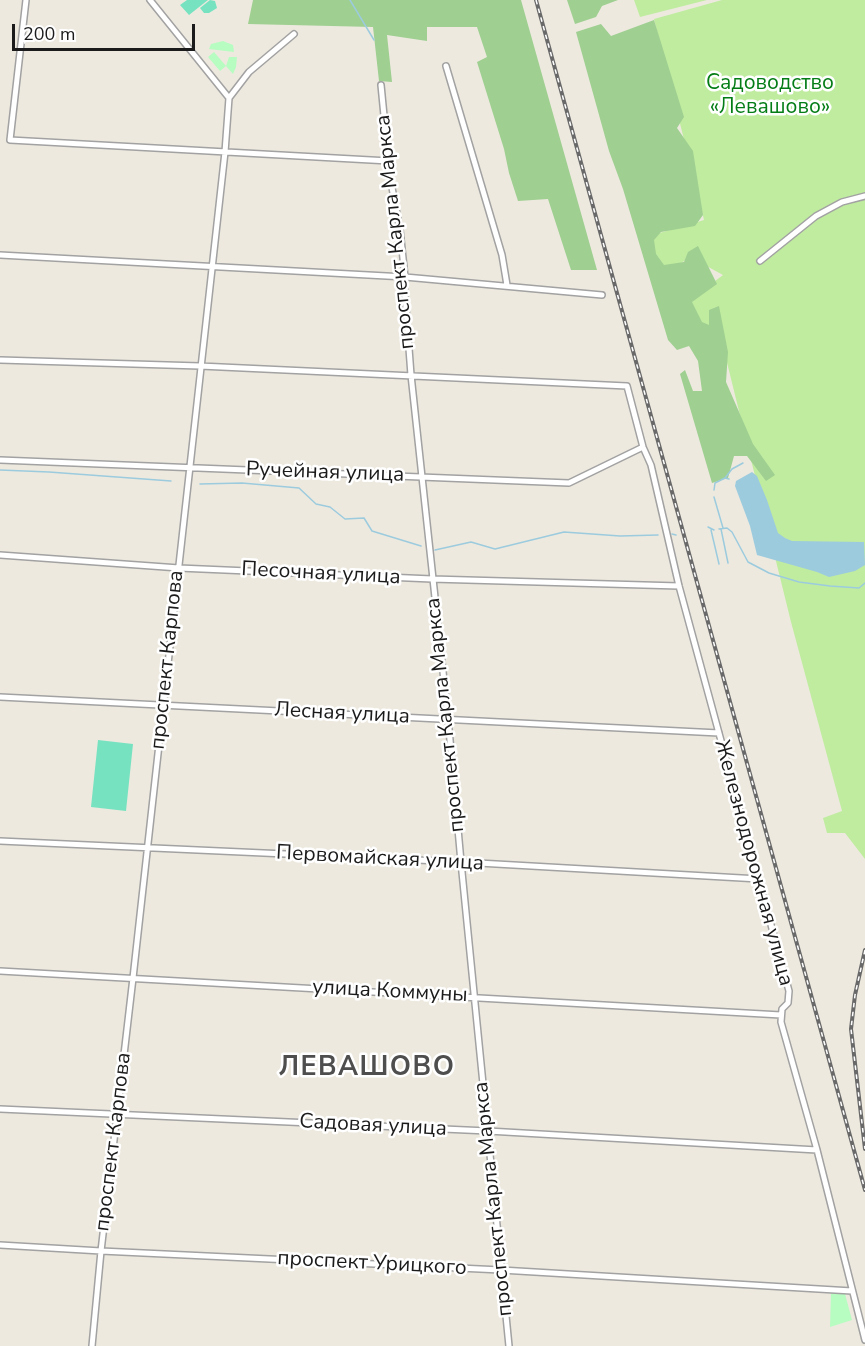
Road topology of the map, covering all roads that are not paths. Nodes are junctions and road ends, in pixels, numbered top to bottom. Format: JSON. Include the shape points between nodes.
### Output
{"nodes":[{"id":1,"x":26,"y":0,"type":"edge"},
{"id":2,"x":150,"y":0,"type":"edge"},
{"id":3,"x":294,"y":34,"type":"dead end"},
{"id":4,"x":446,"y":66,"type":"dead end"},
{"id":5,"x":381,"y":86,"type":"dead end"},
{"id":6,"x":229,"y":98,"type":"junction"},
{"id":7,"x":225,"y":152,"type":"junction"},
{"id":8,"x":389,"y":161,"type":"junction"},
{"id":9,"x":865,"y":196,"type":"edge"},
{"id":10,"x":0,"y":255,"type":"edge"},
{"id":11,"x":760,"y":261,"type":"dead end"},
{"id":12,"x":212,"y":268,"type":"junction"},
{"id":13,"x":405,"y":277,"type":"junction"},
{"id":14,"x":507,"y":285,"type":"junction"},
{"id":15,"x":602,"y":295,"type":"dead end"},
{"id":16,"x":0,"y":360,"type":"edge"},
{"id":17,"x":200,"y":366,"type":"junction"},
{"id":18,"x":411,"y":375,"type":"junction"},
{"id":19,"x":643,"y":447,"type":"junction"},
{"id":20,"x":0,"y":460,"type":"edge"},
{"id":21,"x":189,"y":469,"type":"junction"},
{"id":22,"x":423,"y":476,"type":"junction"},
{"id":23,"x":0,"y":555,"type":"edge"},
{"id":24,"x":179,"y":568,"type":"junction"},
{"id":25,"x":432,"y":579,"type":"junction"},
{"id":26,"x":679,"y":586,"type":"junction"},
{"id":27,"x":0,"y":697,"type":"edge"},
{"id":28,"x":162,"y":706,"type":"junction"},
{"id":29,"x":448,"y":718,"type":"junction"},
{"id":30,"x":719,"y":734,"type":"junction"},
{"id":31,"x":0,"y":841,"type":"edge"},
{"id":32,"x":148,"y":848,"type":"junction"},
{"id":33,"x":461,"y":862,"type":"junction"},
{"id":34,"x":759,"y":879,"type":"junction"},
{"id":35,"x":0,"y":971,"type":"edge"},
{"id":36,"x":134,"y":978,"type":"junction"},
{"id":37,"x":474,"y":996,"type":"junction"},
{"id":38,"x":781,"y":1015,"type":"junction"},
{"id":39,"x":0,"y":1109,"type":"edge"},
{"id":40,"x":118,"y":1115,"type":"junction"},
{"id":41,"x":488,"y":1131,"type":"junction"},
{"id":42,"x":817,"y":1150,"type":"junction"},
{"id":43,"x":0,"y":1245,"type":"edge"},
{"id":44,"x":101,"y":1251,"type":"junction"},
{"id":45,"x":501,"y":1270,"type":"junction"},
{"id":46,"x":852,"y":1291,"type":"junction"},
{"id":47,"x":865,"y":1340,"type":"edge"},
{"id":48,"x":92,"y":1346,"type":"edge"},
{"id":49,"x":509,"y":1346,"type":"edge"}],
"edges":[{"from":1,"to":7,"type":"street","via":[[10,140]]},
{"from":2,"to":6,"type":"street"},
{"from":3,"to":6,"type":"street","via":[[249,72]]},
{"from":4,"to":14,"type":"street","via":[[502,255]]},
{"from":5,"to":8,"type":"street","name":"проспект Карла Маркса"},
{"from":6,"to":7,"type":"street","name":"проспект Карпова"},
{"from":7,"to":8,"type":"street"},
{"from":7,"to":12,"type":"street","name":"проспект Карпова"},
{"from":8,"to":13,"type":"street","name":"проспект Карла Маркса"},
{"from":9,"to":11,"type":"street","via":[[842,202],[816,216]]},
{"from":10,"to":12,"type":"street"},
{"from":12,"to":13,"type":"street"},
{"from":12,"to":17,"type":"street","name":"проспект Карпова"},
{"from":13,"to":14,"type":"street"},
{"from":13,"to":18,"type":"street","name":"проспект Карла Маркса"},
{"from":14,"to":15,"type":"street"},
{"from":16,"to":17,"type":"street"},
{"from":17,"to":18,"type":"street"},
{"from":17,"to":21,"type":"street","name":"проспект Карпова"},
{"from":18,"to":19,"type":"street","name":"Железнодорожная улица","via":[[627,386]]},
{"from":18,"to":22,"type":"street","name":"проспект Карла Маркса"},
{"from":19,"to":22,"type":"street","name":"Ручейная улица","via":[[568,483]]},
{"from":19,"to":26,"type":"street","name":"Железнодорожная улица","via":[[651,465]]},
{"from":20,"to":21,"type":"street","name":"Ручейная улица"},
{"from":21,"to":22,"type":"street","name":"Ручейная улица"},
{"from":21,"to":24,"type":"street","name":"проспект Карпова"},
{"from":22,"to":25,"type":"street","name":"проспект Карла Маркса"},
{"from":23,"to":24,"type":"street","name":"Песочная улица"},
{"from":24,"to":25,"type":"street","name":"Песочная улица"},
{"from":24,"to":28,"type":"street","name":"проспект Карпова"},
{"from":25,"to":26,"type":"street","name":"Песочная улица"},
{"from":25,"to":29,"type":"street","name":"проспект Карла Маркса"},
{"from":26,"to":30,"type":"street","name":"Железнодорожная улица"},
{"from":27,"to":28,"type":"street","name":"Лесная улица"},
{"from":28,"to":29,"type":"street","name":"Лесная улица"},
{"from":28,"to":32,"type":"street","name":"проспект Карпова"},
{"from":29,"to":30,"type":"street","name":"Лесная улица"},
{"from":29,"to":33,"type":"street","name":"проспект Карла Маркса"},
{"from":30,"to":34,"type":"street","name":"Железнодорожная улица"},
{"from":31,"to":32,"type":"street","name":"Первомайская улица"},
{"from":32,"to":33,"type":"street","name":"Первомайская улица"},
{"from":32,"to":36,"type":"street","name":"проспект Карпова"},
{"from":33,"to":34,"type":"street","name":"Первомайская улица"},
{"from":33,"to":37,"type":"street","name":"проспект Карла Маркса"},
{"from":34,"to":38,"type":"street","name":"Железнодорожная улица","via":[[789,991]]},
{"from":35,"to":36,"type":"street","name":"улица Коммуны"},
{"from":36,"to":37,"type":"street","name":"улица Коммуны"},
{"from":36,"to":40,"type":"street","name":"проспект Карпова"},
{"from":37,"to":38,"type":"street","name":"улица Коммуны"},
{"from":37,"to":41,"type":"street","name":"проспект Карла Маркса"},
{"from":38,"to":42,"type":"street","name":"Железнодорожная улица"},
{"from":39,"to":40,"type":"street","name":"Садовая улица"},
{"from":40,"to":41,"type":"street","name":"Садовая улица"},
{"from":40,"to":44,"type":"street","name":"проспект Карпова"},
{"from":41,"to":42,"type":"street","name":"Садовая улица"},
{"from":41,"to":45,"type":"street","name":"проспект Карла Маркса"},
{"from":42,"to":46,"type":"street","name":"Железнодорожная улица"},
{"from":43,"to":44,"type":"street","name":"проспект Урицкого"},
{"from":44,"to":45,"type":"street","name":"проспект Урицкого"},
{"from":44,"to":48,"type":"street","name":"проспект Карпова"},
{"from":45,"to":46,"type":"street","name":"проспект Урицкого"},
{"from":45,"to":49,"type":"street","name":"проспект Карла Маркса"},
{"from":46,"to":47,"type":"street","name":"Железнодорожная улица"}]}
